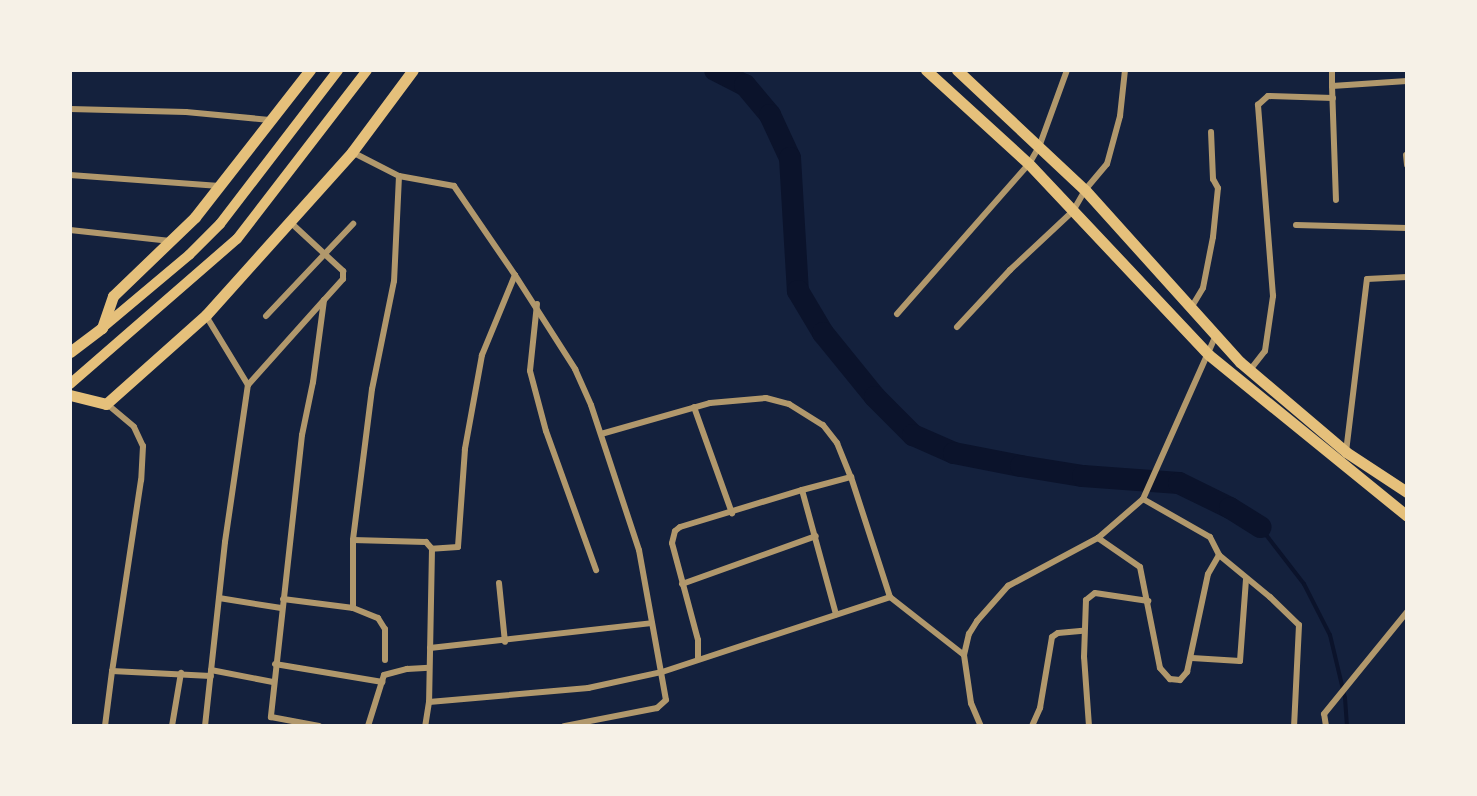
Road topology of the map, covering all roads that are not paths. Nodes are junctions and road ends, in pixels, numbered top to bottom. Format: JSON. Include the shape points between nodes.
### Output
{"nodes":[{"id":1,"x":310,"y":70,"type":"edge"},
{"id":2,"x":338,"y":70,"type":"edge"},
{"id":3,"x":367,"y":70,"type":"edge"},
{"id":4,"x":413,"y":70,"type":"edge"},
{"id":5,"x":957,"y":70,"type":"edge"},
{"id":6,"x":1067,"y":70,"type":"edge"},
{"id":7,"x":1125,"y":70,"type":"edge"},
{"id":8,"x":1332,"y":70,"type":"edge"},
{"id":9,"x":935,"y":72,"type":"edge"},
{"id":10,"x":1407,"y":81,"type":"edge"},
{"id":11,"x":1332,"y":86,"type":"junction"},
{"id":12,"x":1333,"y":98,"type":"junction"},
{"id":13,"x":70,"y":109,"type":"edge"},
{"id":14,"x":274,"y":120,"type":"junction"},
{"id":15,"x":1211,"y":132,"type":"dead end"},
{"id":16,"x":1039,"y":147,"type":"junction"},
{"id":17,"x":352,"y":152,"type":"junction"},
{"id":18,"x":1406,"y":155,"type":"edge"},
{"id":19,"x":1029,"y":164,"type":"junction"},
{"id":20,"x":1407,"y":165,"type":"edge"},
{"id":21,"x":70,"y":175,"type":"edge"},
{"id":22,"x":399,"y":176,"type":"junction"},
{"id":23,"x":220,"y":186,"type":"junction"},
{"id":24,"x":1085,"y":190,"type":"junction"},
{"id":25,"x":1336,"y":200,"type":"dead end"},
{"id":26,"x":1073,"y":211,"type":"junction"},
{"id":27,"x":289,"y":221,"type":"junction"},
{"id":28,"x":353,"y":224,"type":"dead end"},
{"id":29,"x":1296,"y":225,"type":"dead end"},
{"id":30,"x":1407,"y":228,"type":"edge"},
{"id":31,"x":70,"y":230,"type":"edge"},
{"id":32,"x":172,"y":241,"type":"junction"},
{"id":33,"x":326,"y":252,"type":"junction"},
{"id":34,"x":515,"y":275,"type":"junction"},
{"id":35,"x":1407,"y":277,"type":"edge"},
{"id":36,"x":324,"y":300,"type":"junction"},
{"id":37,"x":537,"y":304,"type":"junction"},
{"id":38,"x":1191,"y":308,"type":"junction"},
{"id":39,"x":897,"y":314,"type":"dead end"},
{"id":40,"x":206,"y":315,"type":"junction"},
{"id":41,"x":266,"y":316,"type":"dead end"},
{"id":42,"x":957,"y":327,"type":"dead end"},
{"id":43,"x":102,"y":328,"type":"junction"},
{"id":44,"x":1216,"y":335,"type":"junction"},
{"id":45,"x":70,"y":352,"type":"edge"},
{"id":46,"x":1209,"y":355,"type":"junction"},
{"id":47,"x":1250,"y":370,"type":"junction"},
{"id":48,"x":70,"y":384,"type":"edge"},
{"id":49,"x":248,"y":385,"type":"junction"},
{"id":50,"x":70,"y":395,"type":"edge"},
{"id":51,"x":106,"y":404,"type":"junction"},
{"id":52,"x":694,"y":407,"type":"junction"},
{"id":53,"x":601,"y":434,"type":"junction"},
{"id":54,"x":1346,"y":452,"type":"junction"},
{"id":55,"x":851,"y":477,"type":"junction"},
{"id":56,"x":802,"y":490,"type":"junction"},
{"id":57,"x":1407,"y":492,"type":"edge"},
{"id":58,"x":1143,"y":499,"type":"junction"},
{"id":59,"x":732,"y":513,"type":"junction"},
{"id":60,"x":1407,"y":516,"type":"edge"},
{"id":61,"x":816,"y":536,"type":"junction"},
{"id":62,"x":1098,"y":538,"type":"junction"},
{"id":63,"x":353,"y":540,"type":"junction"},
{"id":64,"x":432,"y":549,"type":"junction"},
{"id":65,"x":1219,"y":555,"type":"junction"},
{"id":66,"x":596,"y":570,"type":"dead end"},
{"id":67,"x":1246,"y":579,"type":"junction"},
{"id":68,"x":499,"y":583,"type":"dead end"},
{"id":69,"x":682,"y":584,"type":"junction"},
{"id":70,"x":219,"y":598,"type":"junction"},
{"id":71,"x":283,"y":599,"type":"junction"},
{"id":72,"x":894,"y":601,"type":"junction"},
{"id":73,"x":1148,"y":601,"type":"junction"},
{"id":74,"x":281,"y":608,"type":"junction"},
{"id":75,"x":353,"y":608,"type":"junction"},
{"id":76,"x":1407,"y":612,"type":"edge"},
{"id":77,"x":836,"y":614,"type":"junction"},
{"id":78,"x":652,"y":623,"type":"junction"},
{"id":79,"x":1083,"y":631,"type":"junction"},
{"id":80,"x":505,"y":642,"type":"junction"},
{"id":81,"x":430,"y":648,"type":"junction"},
{"id":82,"x":964,"y":655,"type":"junction"},
{"id":83,"x":698,"y":658,"type":"junction"},
{"id":84,"x":1192,"y":658,"type":"junction"},
{"id":85,"x":385,"y":660,"type":"dead end"},
{"id":86,"x":275,"y":664,"type":"junction"},
{"id":87,"x":429,"y":668,"type":"junction"},
{"id":88,"x":112,"y":671,"type":"junction"},
{"id":89,"x":662,"y":672,"type":"junction"},
{"id":90,"x":181,"y":673,"type":"junction"},
{"id":91,"x":211,"y":673,"type":"junction"},
{"id":92,"x":273,"y":682,"type":"junction"},
{"id":93,"x":382,"y":682,"type":"junction"},
{"id":94,"x":429,"y":702,"type":"junction"},
{"id":95,"x":105,"y":726,"type":"edge"},
{"id":96,"x":172,"y":726,"type":"edge"},
{"id":97,"x":205,"y":726,"type":"edge"},
{"id":98,"x":319,"y":726,"type":"edge"},
{"id":99,"x":368,"y":726,"type":"edge"},
{"id":100,"x":425,"y":726,"type":"edge"},
{"id":101,"x":564,"y":726,"type":"edge"},
{"id":102,"x":981,"y":726,"type":"edge"},
{"id":103,"x":1032,"y":726,"type":"edge"},
{"id":104,"x":1089,"y":726,"type":"edge"},
{"id":105,"x":1294,"y":726,"type":"edge"},
{"id":106,"x":1326,"y":726,"type":"edge"}],
"edges":[{"from":1,"to":14,"type":"highway"},
{"from":2,"to":43,"type":"main road","via":[[220,224]]},
{"from":3,"to":48,"type":"main road","via":[[237,239]]},
{"from":4,"to":17,"type":"highway"},
{"from":5,"to":16,"type":"highway"},
{"from":6,"to":16,"type":"street"},
{"from":7,"to":24,"type":"street","via":[[1112,153]]},
{"from":8,"to":11,"type":"street"},
{"from":9,"to":19,"type":"highway"},
{"from":10,"to":11,"type":"street"},
{"from":11,"to":12,"type":"street"},
{"from":12,"to":25,"type":"street"},
{"from":12,"to":47,"type":"street","via":[[1268,96],[1258,105],[1273,296],[1265,351]]},
{"from":13,"to":14,"type":"street"},
{"from":14,"to":23,"type":"highway"},
{"from":15,"to":38,"type":"street","via":[[1218,188],[1213,237],[1203,288]]},
{"from":16,"to":19,"type":"street"},
{"from":16,"to":24,"type":"highway"},
{"from":17,"to":22,"type":"street"},
{"from":17,"to":27,"type":"highway"},
{"from":18,"to":20,"type":"street"},
{"from":19,"to":26,"type":"highway"},
{"from":19,"to":39,"type":"street"},
{"from":21,"to":23,"type":"street"},
{"from":22,"to":34,"type":"street","via":[[454,186]]},
{"from":22,"to":63,"type":"street","via":[[394,281],[372,389]]},
{"from":23,"to":32,"type":"highway"},
{"from":24,"to":26,"type":"street"},
{"from":24,"to":38,"type":"highway"},
{"from":26,"to":42,"type":"street"},
{"from":26,"to":46,"type":"highway"},
{"from":27,"to":33,"type":"street"},
{"from":27,"to":40,"type":"highway"},
{"from":28,"to":33,"type":"street"},
{"from":29,"to":30,"type":"street"},
{"from":31,"to":32,"type":"street"},
{"from":32,"to":43,"type":"highway","via":[[113,296]]},
{"from":33,"to":36,"type":"street","via":[[343,271],[343,279]]},
{"from":33,"to":41,"type":"street"},
{"from":34,"to":37,"type":"street"},
{"from":34,"to":64,"type":"street","via":[[482,355],[465,449],[458,547]]},
{"from":35,"to":54,"type":"street","via":[[1367,279]]},
{"from":36,"to":49,"type":"street"},
{"from":36,"to":71,"type":"street"},
{"from":37,"to":53,"type":"street","via":[[575,369]]},
{"from":37,"to":66,"type":"street","via":[[530,371]]},
{"from":38,"to":44,"type":"highway"},
{"from":40,"to":49,"type":"street"},
{"from":40,"to":51,"type":"highway"},
{"from":43,"to":45,"type":"highway"},
{"from":44,"to":46,"type":"street"},
{"from":44,"to":47,"type":"highway"},
{"from":46,"to":58,"type":"street"},
{"from":46,"to":60,"type":"highway"},
{"from":47,"to":54,"type":"highway"},
{"from":49,"to":70,"type":"street"},
{"from":50,"to":51,"type":"highway"},
{"from":51,"to":88,"type":"street","via":[[134,427],[143,446]]},
{"from":52,"to":53,"type":"street"},
{"from":52,"to":55,"type":"street","via":[[740,398],[789,404],[823,425]]},
{"from":52,"to":59,"type":"street"},
{"from":53,"to":78,"type":"street","via":[[639,550]]},
{"from":54,"to":57,"type":"highway"},
{"from":55,"to":56,"type":"street"},
{"from":55,"to":72,"type":"street"},
{"from":56,"to":59,"type":"street"},
{"from":56,"to":61,"type":"street"},
{"from":58,"to":62,"type":"street"},
{"from":58,"to":65,"type":"street","via":[[1210,537]]},
{"from":59,"to":69,"type":"street","via":[[675,531],[672,543]]},
{"from":61,"to":69,"type":"street"},
{"from":61,"to":77,"type":"street"},
{"from":62,"to":73,"type":"street","via":[[1140,567]]},
{"from":62,"to":82,"type":"street","via":[[1008,586],[969,634]]},
{"from":63,"to":64,"type":"street","via":[[426,542]]},
{"from":63,"to":75,"type":"street"},
{"from":64,"to":81,"type":"street"},
{"from":65,"to":67,"type":"street"},
{"from":65,"to":84,"type":"street","via":[[1208,574]]},
{"from":67,"to":84,"type":"street","via":[[1240,661]]},
{"from":67,"to":105,"type":"street","via":[[1299,625]]},
{"from":68,"to":80,"type":"street"},
{"from":69,"to":83,"type":"street"},
{"from":70,"to":74,"type":"street"},
{"from":70,"to":91,"type":"street"},
{"from":71,"to":74,"type":"street"},
{"from":71,"to":75,"type":"street"},
{"from":72,"to":77,"type":"street"},
{"from":72,"to":82,"type":"street"},
{"from":73,"to":79,"type":"street","via":[[1089,595]]},
{"from":73,"to":84,"type":"street","via":[[1164,675],[1184,677]]},
{"from":74,"to":86,"type":"street"},
{"from":75,"to":85,"type":"street","via":[[383,622]]},
{"from":76,"to":106,"type":"street","via":[[1324,714]]},
{"from":77,"to":83,"type":"street"},
{"from":78,"to":80,"type":"street"},
{"from":78,"to":89,"type":"street"},
{"from":79,"to":103,"type":"street","via":[[1052,637]]},
{"from":79,"to":104,"type":"street"},
{"from":80,"to":81,"type":"street"},
{"from":81,"to":87,"type":"street"},
{"from":82,"to":102,"type":"street","via":[[971,703]]},
{"from":83,"to":89,"type":"street"},
{"from":86,"to":92,"type":"street"},
{"from":86,"to":93,"type":"street"},
{"from":87,"to":93,"type":"street","via":[[384,675]]},
{"from":87,"to":94,"type":"street"},
{"from":88,"to":90,"type":"street"},
{"from":88,"to":95,"type":"street"},
{"from":89,"to":94,"type":"street","via":[[588,688]]},
{"from":89,"to":101,"type":"street","via":[[663,705]]},
{"from":90,"to":91,"type":"street"},
{"from":90,"to":96,"type":"street"},
{"from":91,"to":92,"type":"street"},
{"from":91,"to":97,"type":"street"},
{"from":92,"to":98,"type":"street","via":[[271,717]]},
{"from":93,"to":99,"type":"street"},
{"from":94,"to":100,"type":"street"}]}
